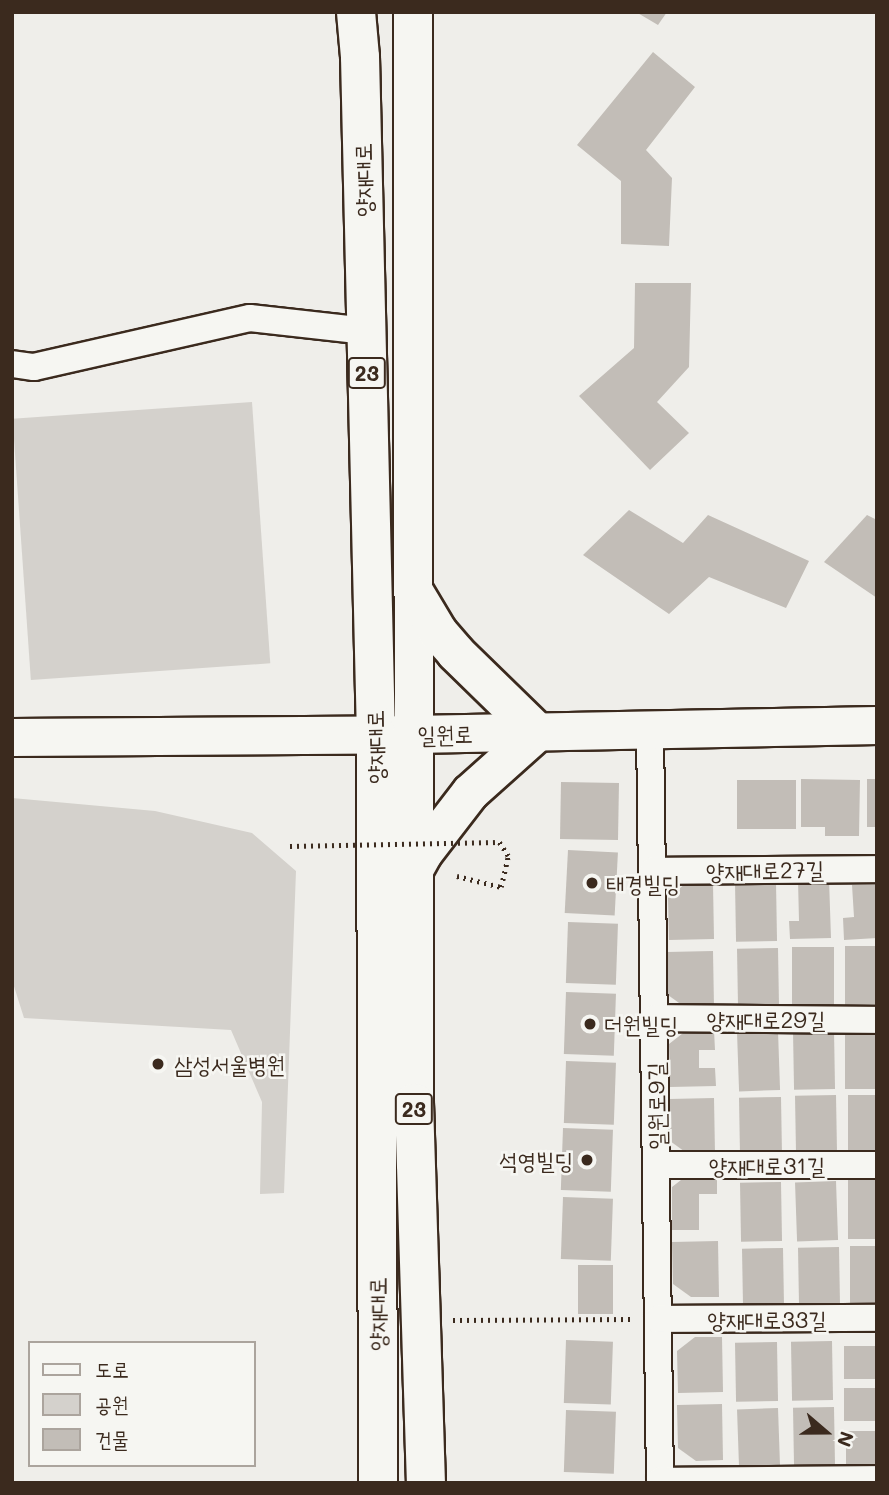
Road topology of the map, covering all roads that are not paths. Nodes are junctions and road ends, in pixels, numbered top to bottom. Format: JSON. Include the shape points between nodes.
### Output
{"nodes":[{"id":1,"x":356,"y":12,"type":"edge"},
{"id":2,"x":413,"y":12,"type":"edge"},
{"id":3,"x":366,"y":331,"type":"junction"},
{"id":4,"x":12,"y":364,"type":"edge"},
{"id":5,"x":412,"y":588,"type":"junction"},
{"id":6,"x":877,"y":725,"type":"edge"},
{"id":7,"x":650,"y":730,"type":"junction"},
{"id":8,"x":537,"y":732,"type":"junction"},
{"id":9,"x":394,"y":734,"type":"junction"},
{"id":10,"x":12,"y":737,"type":"edge"},
{"id":11,"x":877,"y":869,"type":"edge"},
{"id":12,"x":653,"y":871,"type":"junction"},
{"id":13,"x":412,"y":873,"type":"junction"},
{"id":14,"x":655,"y":1018,"type":"junction"},
{"id":15,"x":877,"y":1020,"type":"edge"},
{"id":16,"x":656,"y":1165,"type":"junction"},
{"id":17,"x":877,"y":1165,"type":"edge"},
{"id":18,"x":877,"y":1318,"type":"edge"},
{"id":19,"x":658,"y":1319,"type":"junction"},
{"id":20,"x":877,"y":1479,"type":"edge"},
{"id":21,"x":660,"y":1482,"type":"edge"},
{"id":22,"x":378,"y":1483,"type":"edge"},
{"id":23,"x":426,"y":1483,"type":"edge"}],
"edges":[{"from":1,"to":3,"type":"main road","name":"양재대로","number":"23"},
{"from":2,"to":5,"type":"main road","name":"양재대로","number":"23"},
{"from":3,"to":4,"type":"street","via":[[250,318],[34,367]]},
{"from":3,"to":9,"type":"main road","name":"양재대로","number":"23"},
{"from":5,"to":8,"type":"main road","via":[[456,653]]},
{"from":5,"to":9,"type":"main road","name":"양재대로","number":"23"},
{"from":6,"to":7,"type":"street","name":"일원로"},
{"from":7,"to":8,"type":"street","name":"일원로"},
{"from":7,"to":12,"type":"street","name":"일원로9길"},
{"from":8,"to":9,"type":"street","name":"일원로"},
{"from":8,"to":13,"type":"street","via":[[470,792]]},
{"from":9,"to":10,"type":"street","name":"일원로"},
{"from":9,"to":13,"type":"main road","name":"양재대로","number":"23"},
{"from":9,"to":22,"type":"main road","name":"양재대로","number":"23"},
{"from":11,"to":12,"type":"street","name":"양재대로27길"},
{"from":12,"to":14,"type":"street","name":"일원로9길"},
{"from":13,"to":23,"type":"main road","name":"양재대로","number":"23"},
{"from":14,"to":15,"type":"street","name":"양재대로29길"},
{"from":14,"to":16,"type":"street","name":"일원로9길"},
{"from":16,"to":17,"type":"street","name":"양재대로31길"},
{"from":16,"to":19,"type":"street","name":"일원로9길"},
{"from":18,"to":19,"type":"street","name":"양재대로33길"},
{"from":19,"to":21,"type":"street","name":"일원로9길"},
{"from":20,"to":21,"type":"street"}]}
